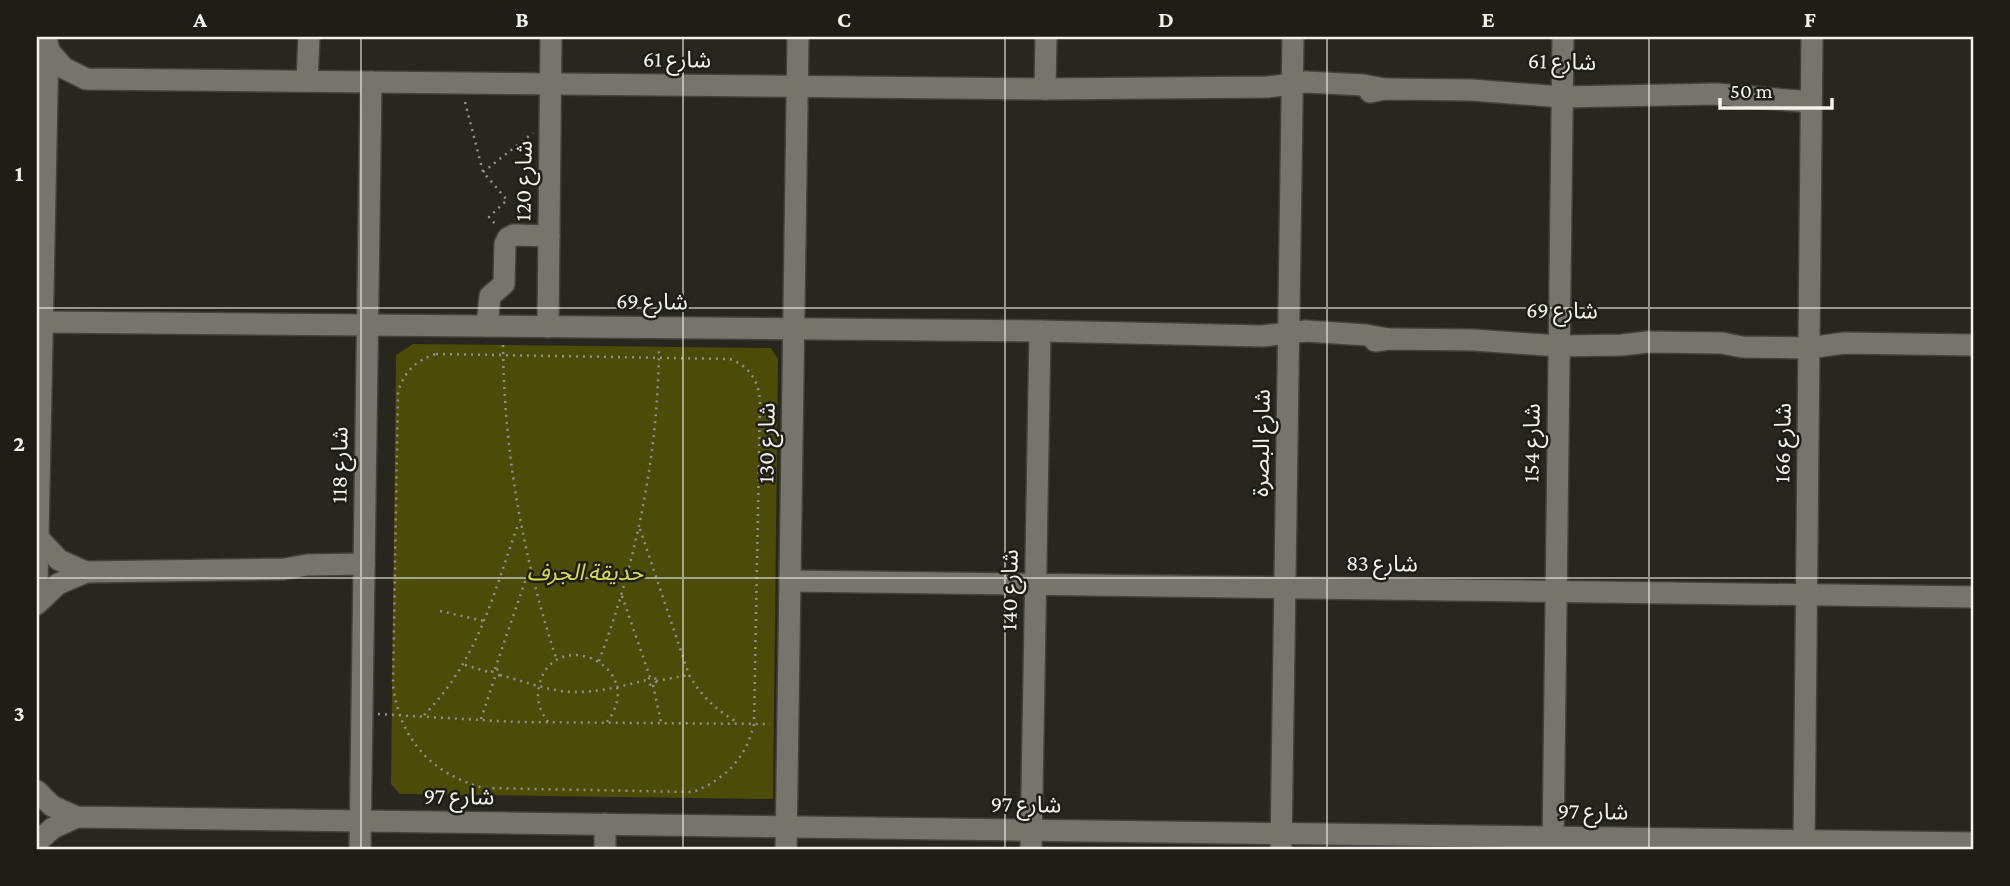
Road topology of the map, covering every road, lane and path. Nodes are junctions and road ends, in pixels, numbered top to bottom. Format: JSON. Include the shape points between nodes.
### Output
{"nodes":[{"id":1,"x":309,"y":37,"type":"edge"},
{"id":2,"x":551,"y":37,"type":"edge"},
{"id":3,"x":798,"y":37,"type":"edge"},
{"id":4,"x":1046,"y":37,"type":"edge"},
{"id":5,"x":1293,"y":37,"type":"edge"},
{"id":6,"x":1563,"y":37,"type":"edge"},
{"id":7,"x":1812,"y":37,"type":"edge"},
{"id":8,"x":48,"y":43,"type":"edge"},
{"id":9,"x":86,"y":79,"type":"junction"},
{"id":10,"x":307,"y":81,"type":"junction"},
{"id":11,"x":371,"y":82,"type":"junction"},
{"id":12,"x":460,"y":83,"type":"junction"},
{"id":13,"x":551,"y":84,"type":"junction"},
{"id":14,"x":797,"y":86,"type":"junction"},
{"id":15,"x":1293,"y":88,"type":"junction"},
{"id":16,"x":1045,"y":89,"type":"junction"},
{"id":17,"x":1562,"y":92,"type":"junction"},
{"id":18,"x":1812,"y":96,"type":"junction"},
{"id":19,"x":47,"y":107,"type":"junction"},
{"id":20,"x":550,"y":119,"type":"junction"},
{"id":21,"x":483,"y":172,"type":"junction"},
{"id":22,"x":549,"y":236,"type":"junction"},
{"id":23,"x":508,"y":238,"type":"junction"},
{"id":24,"x":42,"y":322,"type":"junction"},
{"id":25,"x":368,"y":325,"type":"junction"},
{"id":26,"x":495,"y":326,"type":"junction"},
{"id":27,"x":548,"y":327,"type":"junction"},
{"id":28,"x":659,"y":328,"type":"junction"},
{"id":29,"x":793,"y":329,"type":"junction"},
{"id":30,"x":1040,"y":331,"type":"junction"},
{"id":31,"x":1289,"y":337,"type":"junction"},
{"id":32,"x":1559,"y":341,"type":"junction"},
{"id":33,"x":1809,"y":343,"type":"junction"},
{"id":34,"x":1973,"y":345,"type":"edge"},
{"id":35,"x":503,"y":356,"type":"junction"},
{"id":36,"x":659,"y":358,"type":"junction"},
{"id":37,"x":519,"y":522,"type":"junction"},
{"id":38,"x":640,"y":529,"type":"junction"},
{"id":39,"x":39,"y":539,"type":"junction"},
{"id":40,"x":529,"y":569,"type":"junction"},
{"id":41,"x":364,"y":570,"type":"junction"},
{"id":42,"x":86,"y":572,"type":"junction"},
{"id":43,"x":790,"y":581,"type":"junction"},
{"id":44,"x":1035,"y":584,"type":"junction"},
{"id":45,"x":37,"y":585,"type":"edge"},
{"id":46,"x":1285,"y":588,"type":"junction"},
{"id":47,"x":1556,"y":592,"type":"junction"},
{"id":48,"x":1807,"y":595,"type":"junction"},
{"id":49,"x":622,"y":596,"type":"junction"},
{"id":50,"x":1973,"y":597,"type":"edge"},
{"id":51,"x":37,"y":604,"type":"edge"},
{"id":52,"x":440,"y":611,"type":"dead end"},
{"id":53,"x":484,"y":621,"type":"junction"},
{"id":54,"x":557,"y":661,"type":"junction"},
{"id":55,"x":600,"y":662,"type":"junction"},
{"id":56,"x":464,"y":665,"type":"junction"},
{"id":57,"x":495,"y":669,"type":"junction"},
{"id":58,"x":492,"y":673,"type":"junction"},
{"id":59,"x":500,"y":675,"type":"junction"},
{"id":60,"x":689,"y":675,"type":"junction"},
{"id":61,"x":495,"y":677,"type":"junction"},
{"id":62,"x":649,"y":678,"type":"junction"},
{"id":63,"x":656,"y":681,"type":"junction"},
{"id":64,"x":653,"y":685,"type":"junction"},
{"id":65,"x":540,"y":686,"type":"junction"},
{"id":66,"x":617,"y":687,"type":"junction"},
{"id":67,"x":362,"y":714,"type":"junction"},
{"id":68,"x":398,"y":715,"type":"junction"},
{"id":69,"x":423,"y":716,"type":"junction"},
{"id":70,"x":480,"y":720,"type":"junction"},
{"id":71,"x":661,"y":722,"type":"junction"},
{"id":72,"x":549,"y":723,"type":"junction"},
{"id":73,"x":606,"y":723,"type":"junction"},
{"id":74,"x":739,"y":723,"type":"junction"},
{"id":75,"x":754,"y":724,"type":"junction"},
{"id":76,"x":788,"y":724,"type":"junction"},
{"id":77,"x":37,"y":792,"type":"edge"},
{"id":78,"x":77,"y":817,"type":"junction"},
{"id":79,"x":360,"y":821,"type":"junction"},
{"id":80,"x":605,"y":824,"type":"junction"},
{"id":81,"x":786,"y":828,"type":"junction"},
{"id":82,"x":1031,"y":840,"type":"edge"},
{"id":83,"x":1281,"y":841,"type":"edge"},
{"id":84,"x":37,"y":842,"type":"edge"},
{"id":85,"x":1553,"y":843,"type":"edge"},
{"id":86,"x":1973,"y":843,"type":"edge"},
{"id":87,"x":1804,"y":845,"type":"edge"},
{"id":88,"x":360,"y":849,"type":"edge"},
{"id":89,"x":605,"y":849,"type":"edge"},
{"id":90,"x":786,"y":849,"type":"edge"}],
"edges":[{"from":1,"to":10,"type":"street"},
{"from":2,"to":13,"type":"street","name":"شارع 120"},
{"from":3,"to":14,"type":"street","name":"شارع 130"},
{"from":4,"to":16,"type":"street"},
{"from":5,"to":15,"type":"street","name":"شارع البصرة"},
{"from":6,"to":17,"type":"street","name":"شارع 154"},
{"from":7,"to":18,"type":"street","name":"شارع 166"},
{"from":8,"to":9,"type":"street","via":[[64,68]]},
{"from":8,"to":19,"type":"street"},
{"from":9,"to":10,"type":"street","name":"شارع 61"},
{"from":9,"to":19,"type":"street","via":[[64,89]]},
{"from":10,"to":11,"type":"street","name":"شارع 61"},
{"from":11,"to":12,"type":"street","name":"شارع 61"},
{"from":11,"to":25,"type":"street","name":"شارع 118"},
{"from":12,"to":13,"type":"street","name":"شارع 61"},
{"from":12,"to":21,"type":"path"},
{"from":13,"to":14,"type":"street","name":"شارع 61"},
{"from":13,"to":20,"type":"street","name":"شارع 120"},
{"from":14,"to":16,"type":"street","name":"شارع 61"},
{"from":14,"to":29,"type":"street","name":"شارع 130"},
{"from":15,"to":16,"type":"street","name":"شارع 61"},
{"from":15,"to":17,"type":"street","name":"شارع 61","via":[[1363,85],[1471,90],[1492,86]]},
{"from":15,"to":31,"type":"street","name":"شارع البصرة"},
{"from":17,"to":18,"type":"street","name":"شارع 61","via":[[1631,89],[1652,94],[1717,94],[1738,90]]},
{"from":17,"to":32,"type":"street","name":"شارع 154"},
{"from":18,"to":33,"type":"street","name":"شارع 166"},
{"from":19,"to":24,"type":"street"},
{"from":20,"to":21,"type":"path"},
{"from":20,"to":22,"type":"street","name":"شارع 120"},
{"from":21,"to":23,"type":"path","via":[[507,201],[489,217]]},
{"from":22,"to":23,"type":"street"},
{"from":22,"to":27,"type":"street","name":"شارع 120"},
{"from":23,"to":26,"type":"street","via":[[504,284],[490,296]]},
{"from":24,"to":25,"type":"street","name":"شارع 69"},
{"from":24,"to":39,"type":"street"},
{"from":25,"to":26,"type":"street","name":"شارع 69"},
{"from":25,"to":41,"type":"street","name":"شارع 118"},
{"from":26,"to":27,"type":"street","name":"شارع 69"},
{"from":26,"to":35,"type":"path"},
{"from":27,"to":28,"type":"street","name":"شارع 69"},
{"from":28,"to":29,"type":"street","name":"شارع 69"},
{"from":28,"to":36,"type":"path"},
{"from":29,"to":30,"type":"street","name":"شارع 69"},
{"from":29,"to":43,"type":"street","name":"شارع 130"},
{"from":30,"to":31,"type":"street","name":"شارع 69"},
{"from":30,"to":44,"type":"street","name":"شارع 140"},
{"from":31,"to":32,"type":"street","name":"شارع 69","via":[[1474,340],[1496,336]]},
{"from":31,"to":46,"type":"street","name":"شارع البصرة"},
{"from":32,"to":33,"type":"street","name":"شارع 69","via":[[1627,338]]},
{"from":32,"to":47,"type":"street","name":"شارع 154"},
{"from":33,"to":34,"type":"street","name":"شارع 69"},
{"from":33,"to":48,"type":"street","name":"شارع 166"},
{"from":35,"to":36,"type":"path"},
{"from":35,"to":37,"type":"path","via":[[506,427]]},
{"from":35,"to":68,"type":"path","via":[[427,357],[411,367],[398,392],[393,685]]},
{"from":36,"to":38,"type":"path","via":[[655,432]]},
{"from":36,"to":75,"type":"path","via":[[730,359],[753,375],[760,393]]},
{"from":37,"to":40,"type":"path"},
{"from":37,"to":53,"type":"path"},
{"from":38,"to":49,"type":"path"},
{"from":38,"to":60,"type":"path"},
{"from":39,"to":42,"type":"street","via":[[59,561]]},
{"from":39,"to":45,"type":"street"},
{"from":40,"to":54,"type":"path"},
{"from":40,"to":57,"type":"path"},
{"from":41,"to":42,"type":"street","via":[[307,565]]},
{"from":41,"to":67,"type":"street","name":"شارع 118"},
{"from":42,"to":51,"type":"street","via":[[58,584]]},
{"from":43,"to":44,"type":"street","name":"شارع 83"},
{"from":43,"to":76,"type":"street","name":"شارع 130"},
{"from":44,"to":46,"type":"street","name":"شارع 83"},
{"from":44,"to":82,"type":"street","name":"شارع 140"},
{"from":46,"to":47,"type":"street","name":"شارع 83"},
{"from":46,"to":83,"type":"street","name":"شارع البصرة"},
{"from":47,"to":48,"type":"street","name":"شارع 83"},
{"from":47,"to":85,"type":"street","name":"شارع 154"},
{"from":48,"to":50,"type":"street","name":"شارع 83"},
{"from":48,"to":87,"type":"street","name":"شارع 166"},
{"from":49,"to":55,"type":"path"},
{"from":49,"to":62,"type":"path"},
{"from":52,"to":53,"type":"path"},
{"from":53,"to":56,"type":"path"},
{"from":54,"to":55,"type":"path","via":[[578,655]]},
{"from":54,"to":65,"type":"path","via":[[545,671]]},
{"from":55,"to":66,"type":"path"},
{"from":56,"to":58,"type":"path"},
{"from":56,"to":69,"type":"path"},
{"from":57,"to":58,"type":"path"},
{"from":57,"to":59,"type":"path"},
{"from":58,"to":61,"type":"path"},
{"from":59,"to":61,"type":"path"},
{"from":59,"to":65,"type":"path"},
{"from":60,"to":63,"type":"path"},
{"from":60,"to":74,"type":"path","via":[[715,708]]},
{"from":61,"to":70,"type":"path"},
{"from":62,"to":63,"type":"path"},
{"from":62,"to":64,"type":"path"},
{"from":62,"to":66,"type":"path"},
{"from":63,"to":64,"type":"path"},
{"from":64,"to":71,"type":"path"},
{"from":65,"to":66,"type":"path","via":[[578,692]]},
{"from":65,"to":72,"type":"path","via":[[538,701]]},
{"from":66,"to":73,"type":"path","via":[[615,709]]},
{"from":67,"to":68,"type":"path"},
{"from":67,"to":79,"type":"street","name":"شارع 118"},
{"from":68,"to":69,"type":"path"},
{"from":68,"to":75,"type":"path","via":[[431,762],[470,784],[497,788],[693,792],[735,765],[750,742]]},
{"from":69,"to":70,"type":"path"},
{"from":70,"to":72,"type":"path"},
{"from":71,"to":73,"type":"path"},
{"from":71,"to":74,"type":"path"},
{"from":72,"to":73,"type":"path"},
{"from":74,"to":75,"type":"path"},
{"from":75,"to":76,"type":"path"},
{"from":76,"to":81,"type":"street","name":"شارع 130"},
{"from":77,"to":78,"type":"street","name":"شارع 97","via":[[52,806]]},
{"from":78,"to":79,"type":"street","name":"شارع 97"},
{"from":78,"to":84,"type":"street","name":"شارع 97"},
{"from":79,"to":80,"type":"street","name":"شارع 97"},
{"from":79,"to":88,"type":"street","name":"شارع 118"},
{"from":80,"to":81,"type":"street","name":"شارع 97"},
{"from":80,"to":89,"type":"street"},
{"from":81,"to":82,"type":"street","name":"شارع 97"},
{"from":81,"to":90,"type":"street","name":"شارع 130"},
{"from":82,"to":83,"type":"street","name":"شارع 97"},
{"from":83,"to":85,"type":"street","name":"شارع 97"},
{"from":85,"to":87,"type":"street","name":"شارع 97"},
{"from":86,"to":87,"type":"street","name":"شارع 97"}]}
